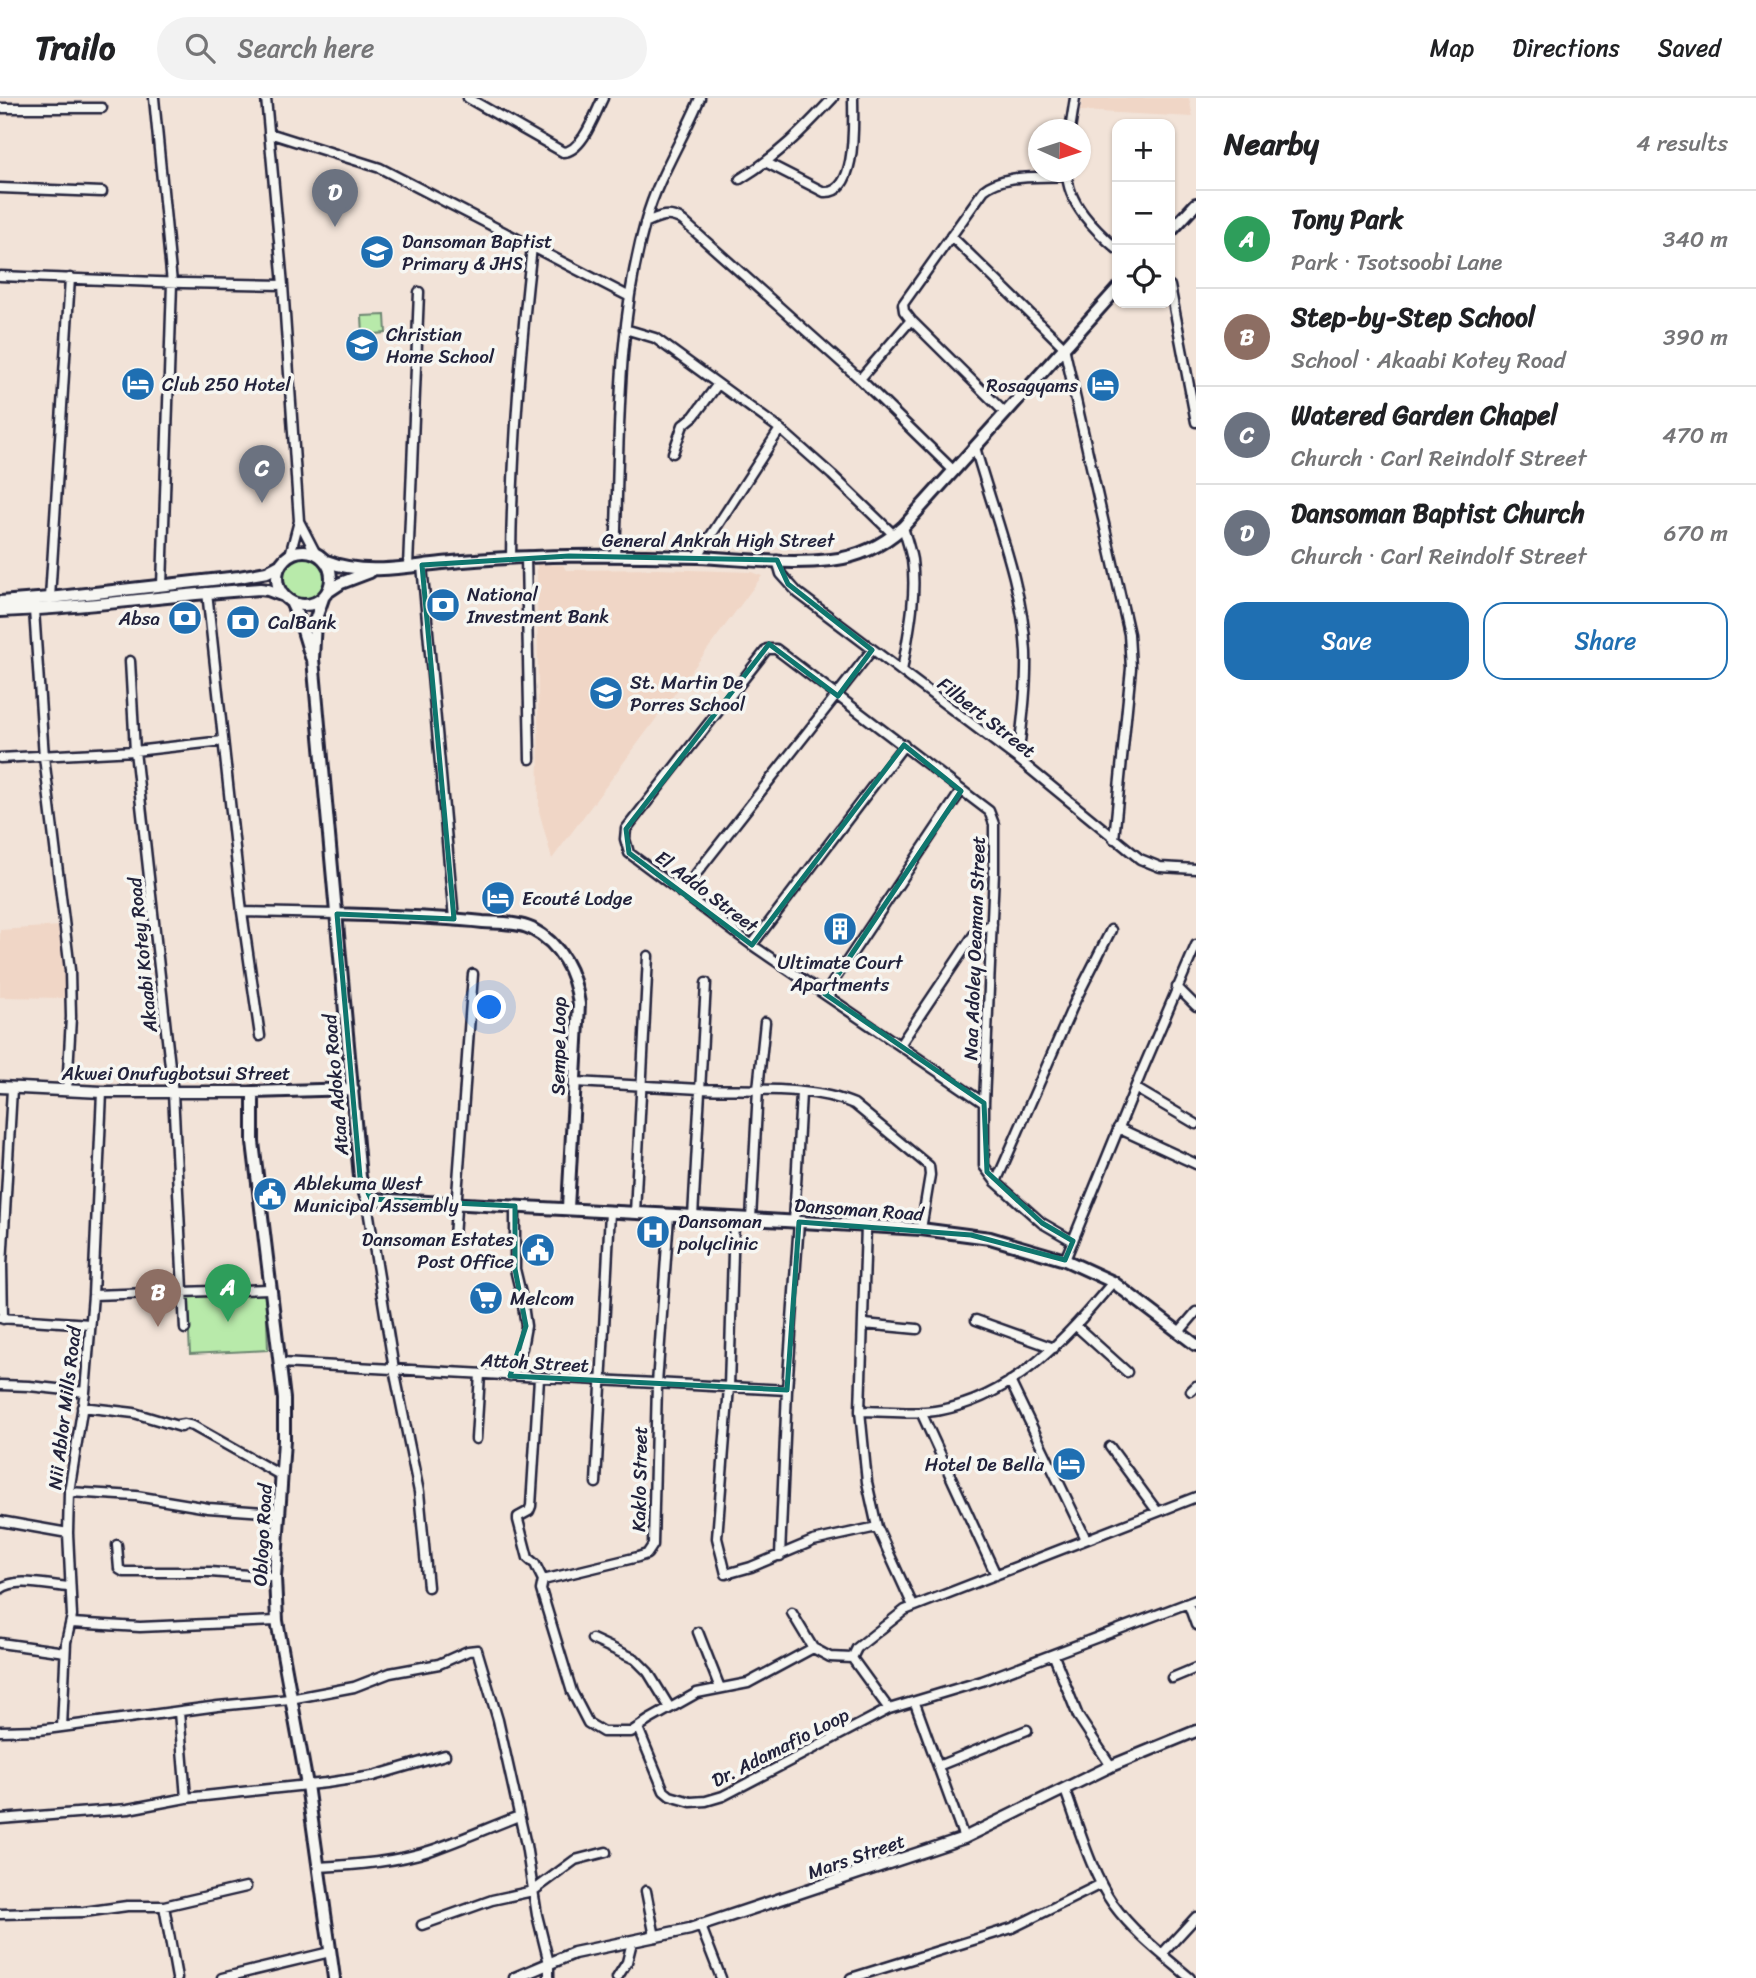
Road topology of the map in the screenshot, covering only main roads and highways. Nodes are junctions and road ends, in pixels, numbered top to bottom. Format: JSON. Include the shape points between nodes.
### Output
{"nodes":[{"id":1,"x":1196,"y":204,"type":"edge"},
{"id":2,"x":1175,"y":227,"type":"edge"},
{"id":3,"x":1112,"y":295,"type":"edge"},
{"id":4,"x":326,"y":561,"type":"junction"},
{"id":5,"x":280,"y":565,"type":"junction"},
{"id":6,"x":373,"y":571,"type":"junction"},
{"id":7,"x":326,"y":595,"type":"junction"},
{"id":8,"x":287,"y":599,"type":"junction"},
{"id":9,"x":0,"y":602,"type":"edge"},
{"id":10,"x":0,"y":611,"type":"edge"},
{"id":11,"x":313,"y":659,"type":"junction"},
{"id":12,"x":337,"y":914,"type":"junction"},
{"id":13,"x":353,"y":1089,"type":"junction"},
{"id":14,"x":253,"y":1092,"type":"joint"},
{"id":15,"x":366,"y":1197,"type":"joint"},
{"id":16,"x":568,"y":1208,"type":"junction"},
{"id":17,"x":1196,"y":1345,"type":"edge"},
{"id":18,"x":334,"y":1978,"type":"edge"}],
"edges":[{"from":1,"to":2,"type":"main road"},
{"from":3,"to":6,"type":"main road","name":"General Ankrah High Street","via":[[898,531],[857,555],[777,561],[526,557]]},
{"from":4,"to":5,"type":"main road","via":[[315,552],[300,550]]},
{"from":4,"to":6,"type":"main road","name":"General Ankrah High Street"},
{"from":4,"to":7,"type":"main road","via":[[332,574]]},
{"from":5,"to":8,"type":"main road","via":[[277,581]]},
{"from":5,"to":9,"type":"main road","via":[[260,573],[162,586]]},
{"from":6,"to":7,"type":"main road","name":"General Ankrah High Street","via":[[341,583]]},
{"from":7,"to":8,"type":"main road","via":[[307,606]]},
{"from":7,"to":11,"type":"main road","name":"Ataa Adoko Road","via":[[315,621]]},
{"from":8,"to":10,"type":"main road","via":[[268,590],[207,592]]},
{"from":8,"to":11,"type":"main road","name":"Ataa Adoko Road"},
{"from":11,"to":12,"type":"main road","name":"Ataa Adoko Road"},
{"from":12,"to":13,"type":"main road","name":"Ataa Adoko Road"},
{"from":12,"to":16,"type":"main road","name":"Sempe Loop","via":[[517,925],[549,942],[565,960],[573,973],[579,1004]]},
{"from":13,"to":14,"type":"main road","name":"Akwei Onufugbotsui Street"},
{"from":13,"to":15,"type":"main road","name":"Ataa Adoko Road","via":[[360,1177]]},
{"from":14,"to":18,"type":"main road","name":"Oblogo Road","via":[[254,1142],[284,1420],[275,1577],[277,1621],[307,1785]]},
{"from":15,"to":16,"type":"main road","name":"Dansoman Road"},
{"from":16,"to":17,"type":"main road","name":"Dansoman Road","via":[[990,1238],[1065,1260],[1113,1282]]}]}
